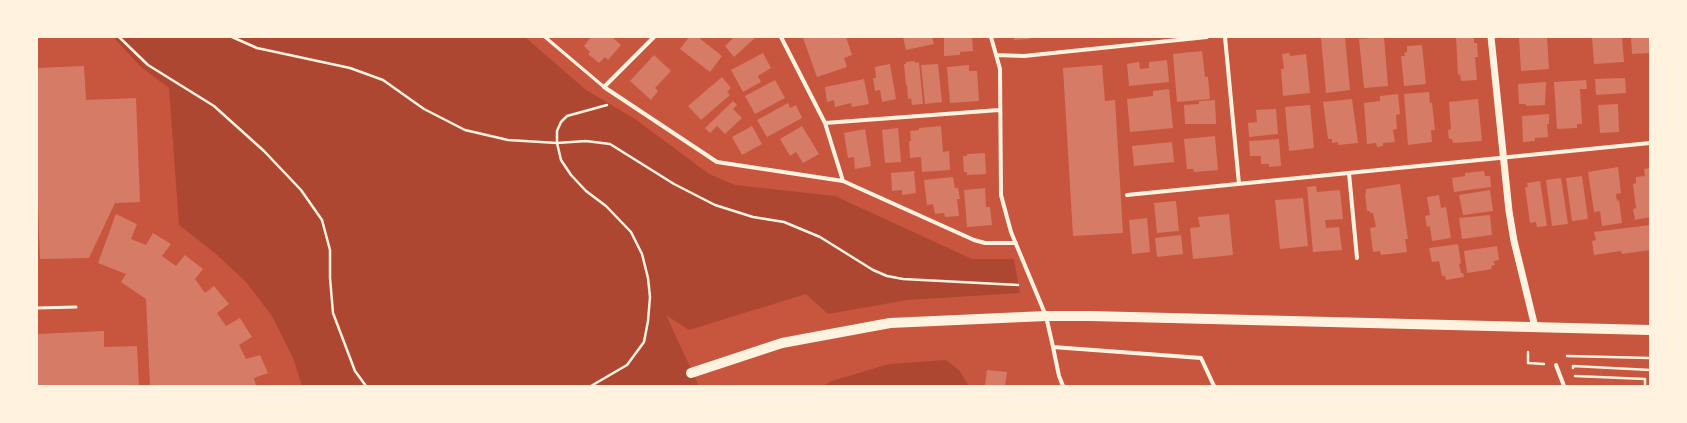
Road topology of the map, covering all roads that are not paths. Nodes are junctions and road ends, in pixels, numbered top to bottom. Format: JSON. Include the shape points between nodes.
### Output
{"nodes":[{"id":1,"x":545,"y":37,"type":"edge"},
{"id":2,"x":654,"y":37,"type":"edge"},
{"id":3,"x":781,"y":37,"type":"edge"},
{"id":4,"x":992,"y":37,"type":"edge"},
{"id":5,"x":1207,"y":37,"type":"edge"},
{"id":6,"x":1225,"y":37,"type":"edge"},
{"id":7,"x":1492,"y":37,"type":"edge"},
{"id":8,"x":996,"y":55,"type":"junction"},
{"id":9,"x":604,"y":87,"type":"junction"},
{"id":10,"x":999,"y":110,"type":"junction"},
{"id":11,"x":826,"y":123,"type":"junction"},
{"id":12,"x":1650,"y":143,"type":"edge"},
{"id":13,"x":1504,"y":158,"type":"junction"},
{"id":14,"x":1349,"y":173,"type":"junction"},
{"id":15,"x":844,"y":181,"type":"junction"},
{"id":16,"x":1239,"y":184,"type":"junction"},
{"id":17,"x":1127,"y":195,"type":"dead end"},
{"id":18,"x":1016,"y":243,"type":"junction"},
{"id":19,"x":1357,"y":258,"type":"dead end"},
{"id":20,"x":76,"y":306,"type":"dead end"},
{"id":21,"x":37,"y":308,"type":"edge"},
{"id":22,"x":1046,"y":316,"type":"junction"},
{"id":23,"x":1535,"y":327,"type":"junction"},
{"id":24,"x":1650,"y":330,"type":"edge"},
{"id":25,"x":1053,"y":347,"type":"junction"},
{"id":26,"x":1556,"y":365,"type":"dead end"},
{"id":27,"x":691,"y":373,"type":"dead end"},
{"id":28,"x":1063,"y":386,"type":"edge"},
{"id":29,"x":1214,"y":386,"type":"edge"},
{"id":30,"x":1564,"y":386,"type":"edge"}],
"edges":[{"from":1,"to":9,"type":"lane"},
{"from":2,"to":9,"type":"street"},
{"from":3,"to":11,"type":"street"},
{"from":4,"to":8,"type":"street"},
{"from":5,"to":8,"type":"street","via":[[1024,56]]},
{"from":6,"to":16,"type":"street"},
{"from":7,"to":13,"type":"street"},
{"from":8,"to":10,"type":"street","via":[[1000,69]]},
{"from":9,"to":15,"type":"street","via":[[717,162]]},
{"from":10,"to":11,"type":"street"},
{"from":10,"to":18,"type":"street","via":[[1001,195],[1005,215]]},
{"from":11,"to":15,"type":"street"},
{"from":12,"to":13,"type":"street"},
{"from":13,"to":14,"type":"street"},
{"from":13,"to":23,"type":"street","via":[[1514,241]]},
{"from":14,"to":16,"type":"street"},
{"from":14,"to":19,"type":"street"},
{"from":15,"to":18,"type":"street","via":[[974,240],[985,243]]},
{"from":16,"to":17,"type":"street"},
{"from":18,"to":22,"type":"street"},
{"from":20,"to":21,"type":"lane"},
{"from":22,"to":23,"type":"main road"},
{"from":22,"to":25,"type":"street"},
{"from":22,"to":27,"type":"main road","via":[[890,323],[782,343]]},
{"from":23,"to":24,"type":"main road"},
{"from":25,"to":28,"type":"street"},
{"from":25,"to":29,"type":"street","via":[[1201,358]]},
{"from":26,"to":30,"type":"street"}]}
